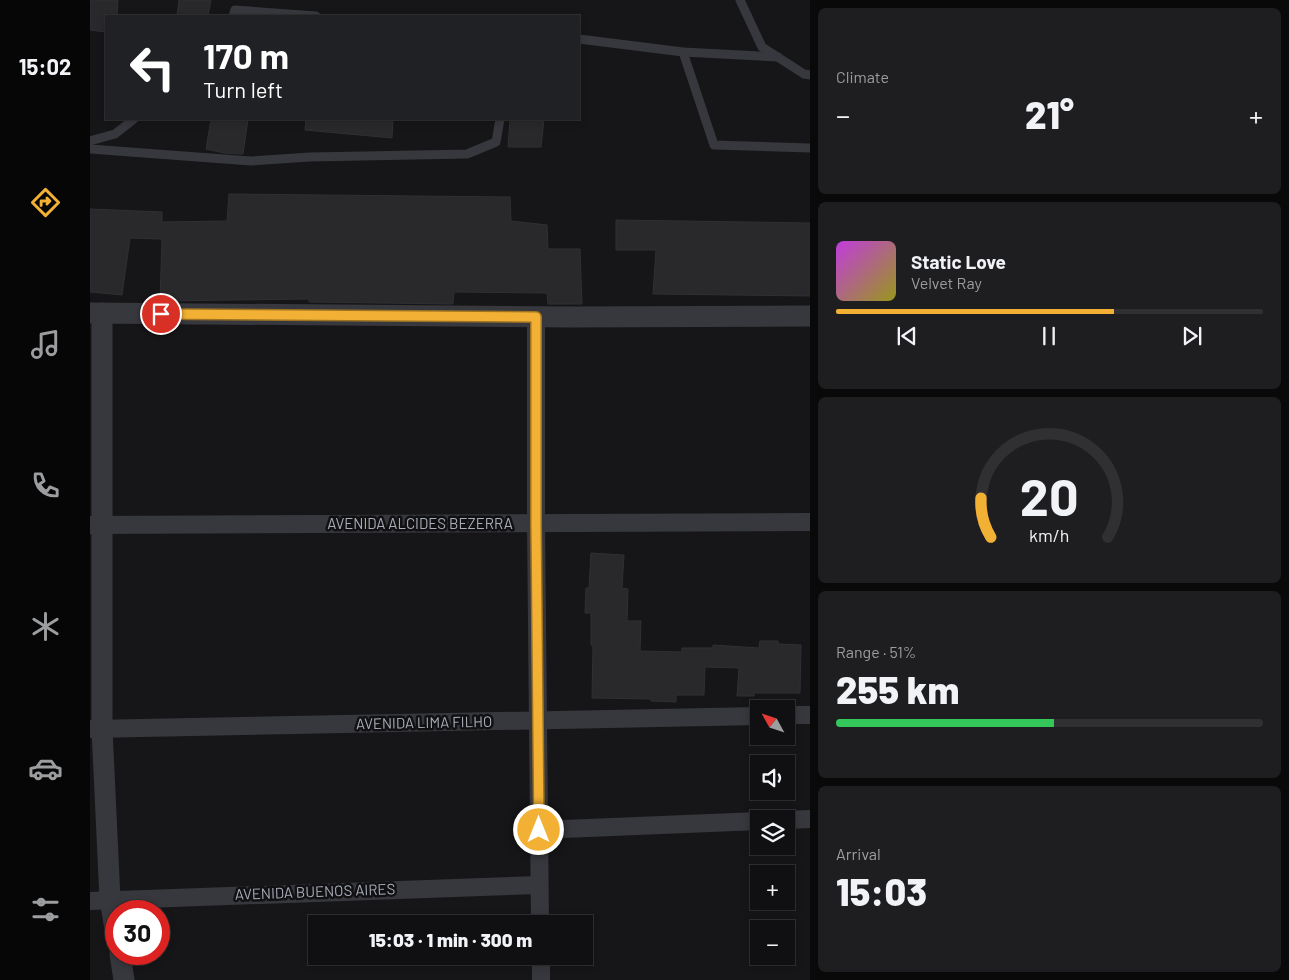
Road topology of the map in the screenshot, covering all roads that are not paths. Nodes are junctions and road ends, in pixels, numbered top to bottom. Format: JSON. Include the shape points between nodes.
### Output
{"nodes":[{"id":1,"x":236,"y":0,"type":"edge"},
{"id":2,"x":740,"y":0,"type":"edge"},
{"id":3,"x":234,"y":13,"type":"edge"},
{"id":4,"x":289,"y":15,"type":"edge"},
{"id":5,"x":580,"y":39,"type":"edge"},
{"id":6,"x":683,"y":52,"type":"junction"},
{"id":7,"x":778,"y":57,"type":"junction"},
{"id":8,"x":810,"y":75,"type":"edge"},
{"id":9,"x":133,"y":120,"type":"edge"},
{"id":10,"x":500,"y":120,"type":"edge"},
{"id":11,"x":90,"y":141,"type":"edge"},
{"id":12,"x":810,"y":148,"type":"edge"},
{"id":13,"x":90,"y":150,"type":"edge"},
{"id":14,"x":96,"y":313,"type":"edge"},
{"id":15,"x":810,"y":316,"type":"edge"},
{"id":16,"x":536,"y":317,"type":"junction"},
{"id":17,"x":810,"y":522,"type":"edge"},
{"id":18,"x":536,"y":523,"type":"junction"},
{"id":19,"x":96,"y":525,"type":"edge"},
{"id":20,"x":795,"y":715,"type":"edge"},
{"id":21,"x":810,"y":715,"type":"edge"},
{"id":22,"x":750,"y":716,"type":"edge"},
{"id":23,"x":539,"y":720,"type":"junction"},
{"id":24,"x":96,"y":729,"type":"edge"},
{"id":25,"x":810,"y":818,"type":"edge"},
{"id":26,"x":795,"y":819,"type":"edge"},
{"id":27,"x":750,"y":821,"type":"edge"},
{"id":28,"x":539,"y":830,"type":"junction"},
{"id":29,"x":539,"y":885,"type":"junction"},
{"id":30,"x":100,"y":900,"type":"edge"},
{"id":31,"x":540,"y":915,"type":"edge"},
{"id":32,"x":122,"y":965,"type":"edge"},
{"id":33,"x":541,"y":965,"type":"edge"},
{"id":34,"x":124,"y":980,"type":"edge"},
{"id":35,"x":541,"y":980,"type":"edge"}],
"edges":[{"from":1,"to":3,"type":"lane"},
{"from":2,"to":7,"type":"lane","via":[[762,47]]},
{"from":3,"to":4,"type":"lane"},
{"from":5,"to":6,"type":"lane"},
{"from":6,"to":7,"type":"lane"},
{"from":6,"to":12,"type":"lane","via":[[714,145]]},
{"from":7,"to":8,"type":"lane"},
{"from":9,"to":11,"type":"lane","via":[[115,134]]},
{"from":10,"to":13,"type":"lane","via":[[496,142],[467,154],[251,160]]},
{"from":14,"to":16,"type":"street"},
{"from":14,"to":19,"type":"street"},
{"from":15,"to":16,"type":"street"},
{"from":16,"to":18,"type":"street"},
{"from":17,"to":18,"type":"street","name":"AVENIDA ALCIDES BEZERRA"},
{"from":18,"to":19,"type":"street","name":"AVENIDA ALCIDES BEZERRA"},
{"from":18,"to":23,"type":"street"},
{"from":19,"to":24,"type":"street"},
{"from":20,"to":21,"type":"street"},
{"from":22,"to":23,"type":"street","name":"AVENIDA LIMA FILHO"},
{"from":23,"to":24,"type":"street","name":"AVENIDA LIMA FILHO"},
{"from":23,"to":28,"type":"street"},
{"from":24,"to":30,"type":"street"},
{"from":25,"to":26,"type":"street"},
{"from":27,"to":28,"type":"street"},
{"from":28,"to":29,"type":"street"},
{"from":29,"to":30,"type":"street","name":"AVENIDA BUENOS AIRES"},
{"from":29,"to":31,"type":"street"},
{"from":32,"to":34,"type":"street"},
{"from":33,"to":35,"type":"street"}]}
